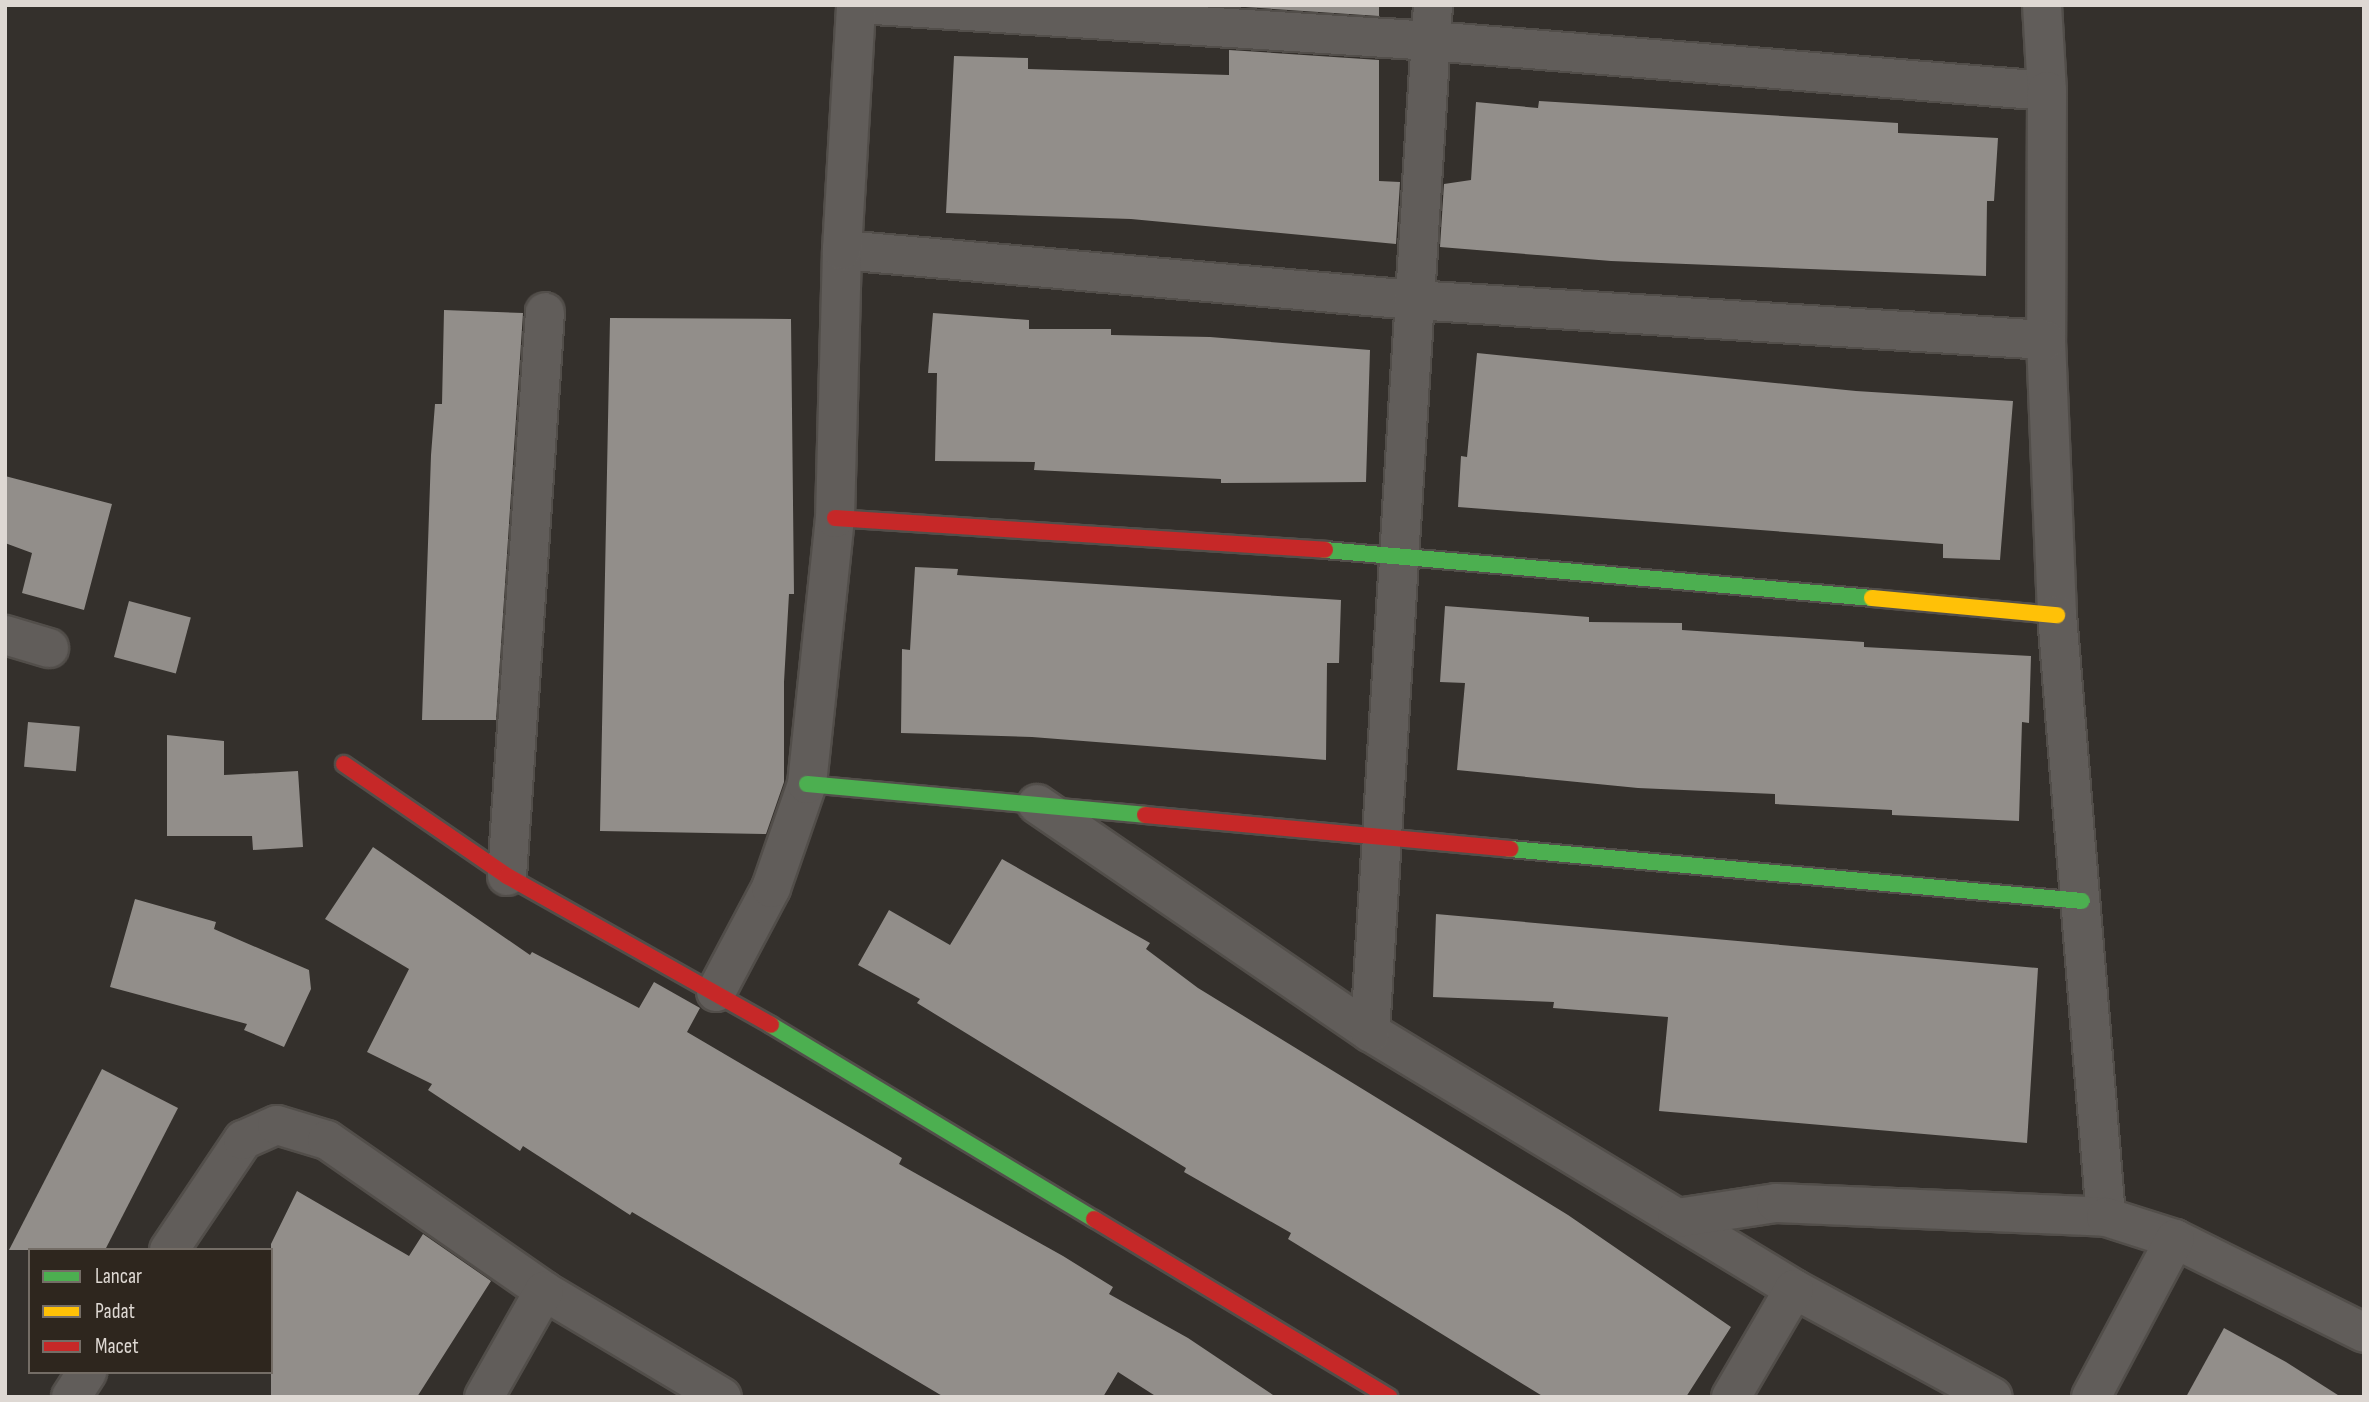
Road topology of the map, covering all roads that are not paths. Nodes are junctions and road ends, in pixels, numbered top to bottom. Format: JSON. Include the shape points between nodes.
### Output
{"nodes":[{"id":1,"x":856,"y":5,"type":"edge"},
{"id":2,"x":875,"y":5,"type":"edge"},
{"id":3,"x":2042,"y":5,"type":"edge"},
{"id":4,"x":1432,"y":23,"type":"edge"},
{"id":5,"x":2047,"y":91,"type":"junction"},
{"id":6,"x":842,"y":250,"type":"junction"},
{"id":7,"x":1414,"y":300,"type":"junction"},
{"id":8,"x":545,"y":312,"type":"dead end"},
{"id":9,"x":2046,"y":340,"type":"junction"},
{"id":10,"x":835,"y":517,"type":"junction"},
{"id":11,"x":1400,"y":555,"type":"junction"},
{"id":12,"x":2057,"y":615,"type":"junction"},
{"id":13,"x":5,"y":635,"type":"edge"},
{"id":14,"x":49,"y":648,"type":"dead end"},
{"id":15,"x":344,"y":764,"type":"dead end"},
{"id":16,"x":807,"y":784,"type":"junction"},
{"id":17,"x":1037,"y":804,"type":"junction"},
{"id":18,"x":1382,"y":836,"type":"junction"},
{"id":19,"x":507,"y":876,"type":"junction"},
{"id":20,"x":2082,"y":901,"type":"junction"},
{"id":21,"x":716,"y":992,"type":"junction"},
{"id":22,"x":1370,"y":1032,"type":"junction"},
{"id":23,"x":2106,"y":1217,"type":"junction"},
{"id":24,"x":1677,"y":1218,"type":"junction"},
{"id":25,"x":2175,"y":1239,"type":"junction"},
{"id":26,"x":170,"y":1248,"type":"edge"},
{"id":27,"x":1794,"y":1289,"type":"junction"},
{"id":28,"x":544,"y":1291,"type":"junction"},
{"id":29,"x":2364,"y":1333,"type":"edge"},
{"id":30,"x":86,"y":1374,"type":"edge"},
{"id":31,"x":71,"y":1397,"type":"edge"},
{"id":32,"x":484,"y":1397,"type":"edge"},
{"id":33,"x":722,"y":1397,"type":"edge"},
{"id":34,"x":1389,"y":1397,"type":"edge"},
{"id":35,"x":1731,"y":1397,"type":"edge"},
{"id":36,"x":1993,"y":1397,"type":"edge"},
{"id":37,"x":2091,"y":1397,"type":"edge"}],
"edges":[{"from":1,"to":6,"type":"street"},
{"from":2,"to":4,"type":"street"},
{"from":3,"to":5,"type":"street"},
{"from":4,"to":5,"type":"street"},
{"from":4,"to":7,"type":"street"},
{"from":5,"to":9,"type":"street"},
{"from":6,"to":7,"type":"street"},
{"from":6,"to":10,"type":"street"},
{"from":7,"to":9,"type":"street"},
{"from":7,"to":11,"type":"street"},
{"from":8,"to":19,"type":"street"},
{"from":9,"to":12,"type":"street"},
{"from":10,"to":11,"type":"street"},
{"from":10,"to":16,"type":"street"},
{"from":11,"to":12,"type":"street"},
{"from":11,"to":18,"type":"street"},
{"from":12,"to":20,"type":"street"},
{"from":13,"to":14,"type":"street"},
{"from":15,"to":19,"type":"street"},
{"from":16,"to":17,"type":"street"},
{"from":16,"to":21,"type":"street","via":[[771,888]]},
{"from":17,"to":18,"type":"street"},
{"from":17,"to":22,"type":"street"},
{"from":18,"to":20,"type":"street"},
{"from":18,"to":22,"type":"street"},
{"from":19,"to":21,"type":"street"},
{"from":20,"to":23,"type":"street"},
{"from":21,"to":34,"type":"street"},
{"from":22,"to":24,"type":"street"},
{"from":23,"to":24,"type":"street","via":[[1776,1203]]},
{"from":23,"to":25,"type":"street"},
{"from":24,"to":27,"type":"street"},
{"from":25,"to":29,"type":"street"},
{"from":25,"to":37,"type":"street"},
{"from":26,"to":28,"type":"street","via":[[243,1140],[277,1125],[327,1140]]},
{"from":27,"to":35,"type":"street"},
{"from":27,"to":36,"type":"street"},
{"from":28,"to":32,"type":"street"},
{"from":28,"to":33,"type":"street"},
{"from":30,"to":31,"type":"street"}]}
